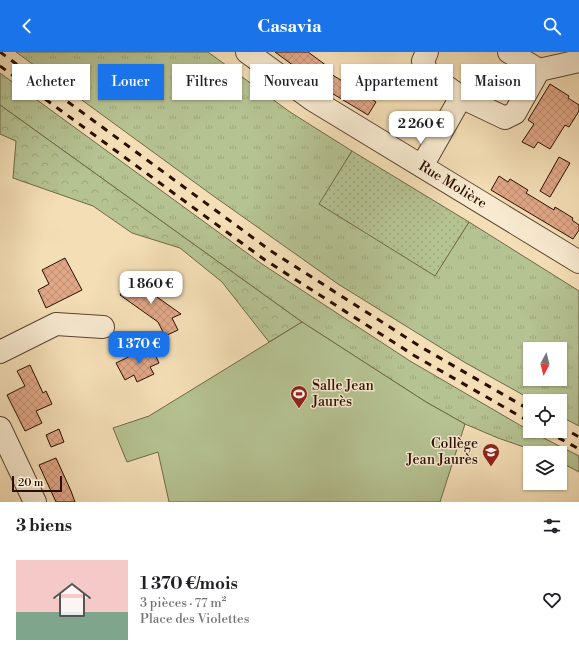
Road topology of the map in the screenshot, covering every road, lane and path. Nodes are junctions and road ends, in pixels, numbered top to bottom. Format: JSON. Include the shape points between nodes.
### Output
{"nodes":[{"id":1,"x":247,"y":52,"type":"edge"},
{"id":2,"x":427,"y":52,"type":"edge"},
{"id":3,"x":510,"y":52,"type":"edge"},
{"id":4,"x":579,"y":61,"type":"edge"},
{"id":5,"x":539,"y":70,"type":"junction"},
{"id":6,"x":535,"y":77,"type":"edge"},
{"id":7,"x":461,"y":96,"type":"joint"},
{"id":8,"x":469,"y":100,"type":"edge"},
{"id":9,"x":522,"y":100,"type":"edge"},
{"id":10,"x":422,"y":166,"type":"junction"},
{"id":11,"x":579,"y":262,"type":"edge"},
{"id":12,"x":103,"y":327,"type":"dead end"},
{"id":13,"x":0,"y":352,"type":"edge"},
{"id":14,"x":0,"y":428,"type":"edge"},
{"id":15,"x":35,"y":502,"type":"edge"}],
"edges":[{"from":1,"to":10,"type":"street","name":"Rue Molière","via":[[313,100]]},
{"from":2,"to":7,"type":"street","via":[[423,61],[427,73]]},
{"from":3,"to":5,"type":"street"},
{"from":4,"to":5,"type":"street"},
{"from":5,"to":6,"type":"street"},
{"from":7,"to":10,"type":"street"},
{"from":8,"to":9,"type":"street","via":[[505,118],[515,113]]},
{"from":10,"to":11,"type":"street","name":"Rue Molière"},
{"from":12,"to":13,"type":"street","via":[[56,324]]},
{"from":14,"to":15,"type":"street"}]}
